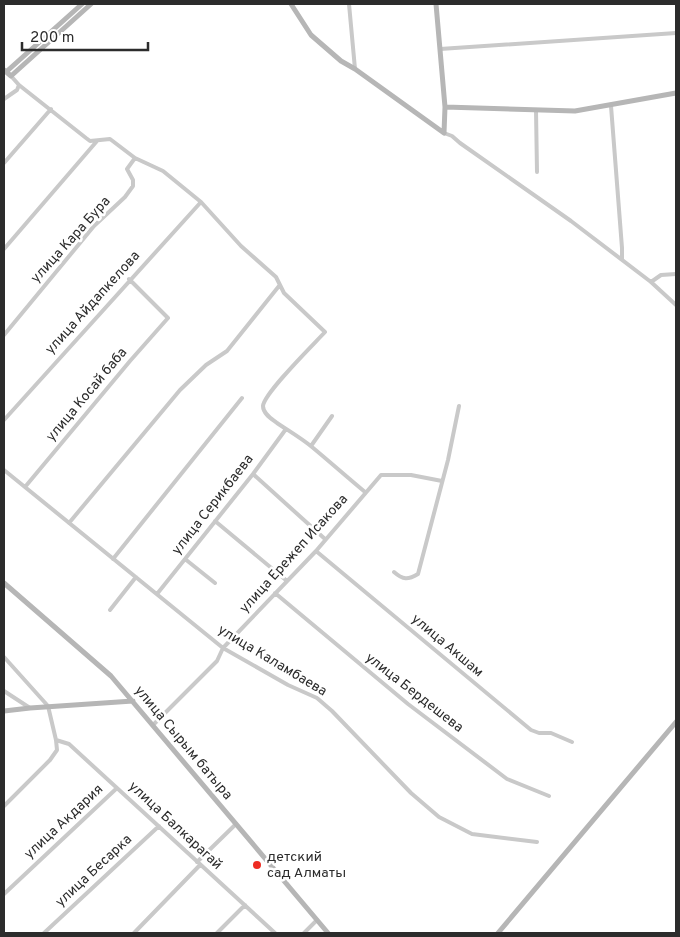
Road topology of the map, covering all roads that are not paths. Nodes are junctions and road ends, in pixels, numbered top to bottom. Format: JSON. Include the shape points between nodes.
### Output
{"nodes":[{"id":1,"x":82,"y":4,"type":"edge"},
{"id":2,"x":92,"y":4,"type":"edge"},
{"id":3,"x":291,"y":4,"type":"edge"},
{"id":4,"x":349,"y":4,"type":"edge"},
{"id":5,"x":436,"y":4,"type":"edge"},
{"id":6,"x":676,"y":33,"type":"edge"},
{"id":7,"x":440,"y":49,"type":"junction"},
{"id":8,"x":355,"y":69,"type":"junction"},
{"id":9,"x":5,"y":71,"type":"edge"},
{"id":10,"x":11,"y":76,"type":"junction"},
{"id":11,"x":19,"y":84,"type":"junction"},
{"id":12,"x":676,"y":93,"type":"edge"},
{"id":13,"x":4,"y":99,"type":"edge"},
{"id":14,"x":611,"y":106,"type":"junction"},
{"id":15,"x":445,"y":107,"type":"junction"},
{"id":16,"x":51,"y":109,"type":"junction"},
{"id":17,"x":536,"y":110,"type":"junction"},
{"id":18,"x":444,"y":133,"type":"junction"},
{"id":19,"x":98,"y":141,"type":"junction"},
{"id":20,"x":135,"y":158,"type":"junction"},
{"id":21,"x":4,"y":163,"type":"edge"},
{"id":22,"x":538,"y":172,"type":"dead end"},
{"id":23,"x":201,"y":202,"type":"junction"},
{"id":24,"x":4,"y":249,"type":"edge"},
{"id":25,"x":622,"y":259,"type":"junction"},
{"id":26,"x":676,"y":274,"type":"edge"},
{"id":27,"x":130,"y":279,"type":"junction"},
{"id":28,"x":651,"y":282,"type":"junction"},
{"id":29,"x":280,"y":286,"type":"junction"},
{"id":30,"x":676,"y":305,"type":"edge"},
{"id":31,"x":4,"y":335,"type":"edge"},
{"id":32,"x":242,"y":398,"type":"dead end"},
{"id":33,"x":459,"y":406,"type":"dead end"},
{"id":34,"x":332,"y":416,"type":"dead end"},
{"id":35,"x":4,"y":420,"type":"edge"},
{"id":36,"x":286,"y":429,"type":"junction"},
{"id":37,"x":311,"y":446,"type":"junction"},
{"id":38,"x":4,"y":470,"type":"edge"},
{"id":39,"x":253,"y":474,"type":"junction"},
{"id":40,"x":442,"y":481,"type":"junction"},
{"id":41,"x":25,"y":487,"type":"junction"},
{"id":42,"x":365,"y":492,"type":"junction"},
{"id":43,"x":215,"y":521,"type":"junction"},
{"id":44,"x":69,"y":523,"type":"junction"},
{"id":45,"x":325,"y":539,"type":"junction"},
{"id":46,"x":316,"y":551,"type":"junction"},
{"id":47,"x":113,"y":559,"type":"junction"},
{"id":48,"x":185,"y":559,"type":"junction"},
{"id":49,"x":394,"y":572,"type":"dead end"},
{"id":50,"x":136,"y":577,"type":"junction"},
{"id":51,"x":287,"y":581,"type":"junction"},
{"id":52,"x":4,"y":583,"type":"edge"},
{"id":53,"x":215,"y":584,"type":"dead end"},
{"id":54,"x":275,"y":593,"type":"junction"},
{"id":55,"x":157,"y":594,"type":"junction"},
{"id":56,"x":110,"y":610,"type":"dead end"},
{"id":57,"x":223,"y":648,"type":"junction"},
{"id":58,"x":4,"y":657,"type":"edge"},
{"id":59,"x":4,"y":691,"type":"edge"},
{"id":60,"x":133,"y":701,"type":"junction"},
{"id":61,"x":48,"y":706,"type":"junction"},
{"id":62,"x":30,"y":708,"type":"junction"},
{"id":63,"x":4,"y":711,"type":"edge"},
{"id":64,"x":676,"y":722,"type":"edge"},
{"id":65,"x":153,"y":726,"type":"junction"},
{"id":66,"x":56,"y":740,"type":"junction"},
{"id":67,"x":572,"y":742,"type":"dead end"},
{"id":68,"x":117,"y":788,"type":"junction"},
{"id":69,"x":548,"y":796,"type":"dead end"},
{"id":70,"x":4,"y":806,"type":"edge"},
{"id":71,"x":236,"y":824,"type":"junction"},
{"id":72,"x":159,"y":826,"type":"junction"},
{"id":73,"x":537,"y":842,"type":"dead end"},
{"id":74,"x":199,"y":863,"type":"junction"},
{"id":75,"x":4,"y":894,"type":"edge"},
{"id":76,"x":244,"y":905,"type":"junction"},
{"id":77,"x":317,"y":920,"type":"junction"},
{"id":78,"x":44,"y":933,"type":"edge"},
{"id":79,"x":134,"y":933,"type":"edge"},
{"id":80,"x":217,"y":933,"type":"edge"},
{"id":81,"x":275,"y":933,"type":"edge"},
{"id":82,"x":304,"y":933,"type":"edge"},
{"id":83,"x":328,"y":933,"type":"edge"},
{"id":84,"x":498,"y":933,"type":"edge"}],
"edges":[{"from":1,"to":9,"type":"street"},
{"from":2,"to":10,"type":"street"},
{"from":3,"to":8,"type":"street","via":[[311,35]]},
{"from":4,"to":8,"type":"street"},
{"from":5,"to":7,"type":"street"},
{"from":6,"to":7,"type":"street"},
{"from":7,"to":15,"type":"street"},
{"from":8,"to":18,"type":"street"},
{"from":9,"to":10,"type":"street"},
{"from":10,"to":11,"type":"street"},
{"from":11,"to":13,"type":"street","via":[[17,90]]},
{"from":11,"to":16,"type":"street"},
{"from":12,"to":14,"type":"street"},
{"from":14,"to":17,"type":"street","via":[[576,111]]},
{"from":14,"to":25,"type":"street"},
{"from":15,"to":17,"type":"street"},
{"from":15,"to":18,"type":"street"},
{"from":16,"to":19,"type":"street","via":[[90,141]]},
{"from":16,"to":21,"type":"street"},
{"from":17,"to":22,"type":"street"},
{"from":18,"to":25,"type":"street"},
{"from":19,"to":20,"type":"street","via":[[110,139]]},
{"from":19,"to":24,"type":"street"},
{"from":20,"to":23,"type":"street","via":[[163,171]]},
{"from":20,"to":31,"type":"street","name":"улица Кара Бура","via":[[127,169],[133,180],[129,192],[94,226]]},
{"from":23,"to":27,"type":"street","name":"улица Айдапкелова"},
{"from":23,"to":29,"type":"street","via":[[241,246],[276,277]]},
{"from":25,"to":28,"type":"street"},
{"from":26,"to":28,"type":"street","via":[[661,275]]},
{"from":27,"to":35,"type":"street","name":"улица Айдапкелова"},
{"from":27,"to":41,"type":"street","name":"улица Косай баба","via":[[168,318]]},
{"from":28,"to":30,"type":"street"},
{"from":29,"to":36,"type":"street","via":[[325,332],[292,366],[265,401],[263,406],[267,415]]},
{"from":29,"to":44,"type":"street","via":[[227,351],[206,365],[180,390]]},
{"from":32,"to":47,"type":"street"},
{"from":33,"to":40,"type":"street"},
{"from":34,"to":37,"type":"street"},
{"from":36,"to":37,"type":"street"},
{"from":36,"to":39,"type":"street","name":"улица Серикбаева"},
{"from":37,"to":42,"type":"street"},
{"from":38,"to":41,"type":"street","name":"улица Каламбаева"},
{"from":39,"to":43,"type":"street","name":"улица Серикбаева"},
{"from":39,"to":45,"type":"street"},
{"from":40,"to":42,"type":"street","name":"улица Ережеп Исакова","via":[[411,475],[381,475]]},
{"from":40,"to":49,"type":"street","via":[[418,574],[409,579],[400,578]]},
{"from":41,"to":44,"type":"street","name":"улица Каламбаева"},
{"from":42,"to":45,"type":"street","name":"улица Ережеп Исакова"},
{"from":43,"to":48,"type":"street","name":"улица Серикбаева"},
{"from":43,"to":51,"type":"street"},
{"from":44,"to":47,"type":"street","name":"улица Каламбаева"},
{"from":45,"to":46,"type":"street","name":"улица Ережеп Исакова"},
{"from":46,"to":51,"type":"street","name":"улица Ережеп Исакова"},
{"from":46,"to":67,"type":"street","name":"улица Акшам","via":[[531,730],[551,733]]},
{"from":47,"to":50,"type":"street","name":"улица Каламбаева"},
{"from":48,"to":53,"type":"street"},
{"from":48,"to":55,"type":"street","name":"улица Серикбаева"},
{"from":50,"to":55,"type":"street","name":"улица Каламбаева"},
{"from":50,"to":56,"type":"street"},
{"from":51,"to":54,"type":"street","name":"улица Ережеп Исакова"},
{"from":52,"to":60,"type":"street","name":"улица Сырым батыра","via":[[111,676]]},
{"from":54,"to":57,"type":"street","name":"улица Ережеп Исакова"},
{"from":54,"to":69,"type":"street","name":"улица Бердешева","via":[[408,704],[507,779]]},
{"from":55,"to":57,"type":"street","name":"улица Каламбаева"},
{"from":57,"to":65,"type":"street","name":"улица Ережеп Исакова","via":[[217,661]]},
{"from":57,"to":73,"type":"street","name":"улица Каламбаева","via":[[316,698],[439,818],[472,834]]},
{"from":58,"to":61,"type":"street"},
{"from":59,"to":62,"type":"street"},
{"from":60,"to":61,"type":"street"},
{"from":60,"to":65,"type":"street","name":"улица Сырым батыра"},
{"from":61,"to":62,"type":"street"},
{"from":61,"to":66,"type":"street"},
{"from":62,"to":63,"type":"street"},
{"from":64,"to":84,"type":"street"},
{"from":65,"to":71,"type":"street","name":"улица Сырым батыра"},
{"from":66,"to":68,"type":"street","name":"улица Балкарагай","via":[[69,744]]},
{"from":66,"to":70,"type":"street","via":[[57,750],[50,760]]},
{"from":68,"to":72,"type":"street","name":"улица Балкарагай"},
{"from":68,"to":75,"type":"street","name":"улица Акдария"},
{"from":71,"to":74,"type":"street"},
{"from":71,"to":77,"type":"street","name":"улица Сырым батыра"},
{"from":72,"to":74,"type":"street","name":"улица Балкарагай"},
{"from":72,"to":78,"type":"street","name":"улица Бесарка"},
{"from":74,"to":76,"type":"street","name":"улица Балкарагай"},
{"from":74,"to":79,"type":"street"},
{"from":76,"to":80,"type":"street"},
{"from":76,"to":81,"type":"street","name":"улица Балкарагай"},
{"from":77,"to":82,"type":"street"},
{"from":77,"to":83,"type":"street","name":"улица Сырым батыра"}]}
